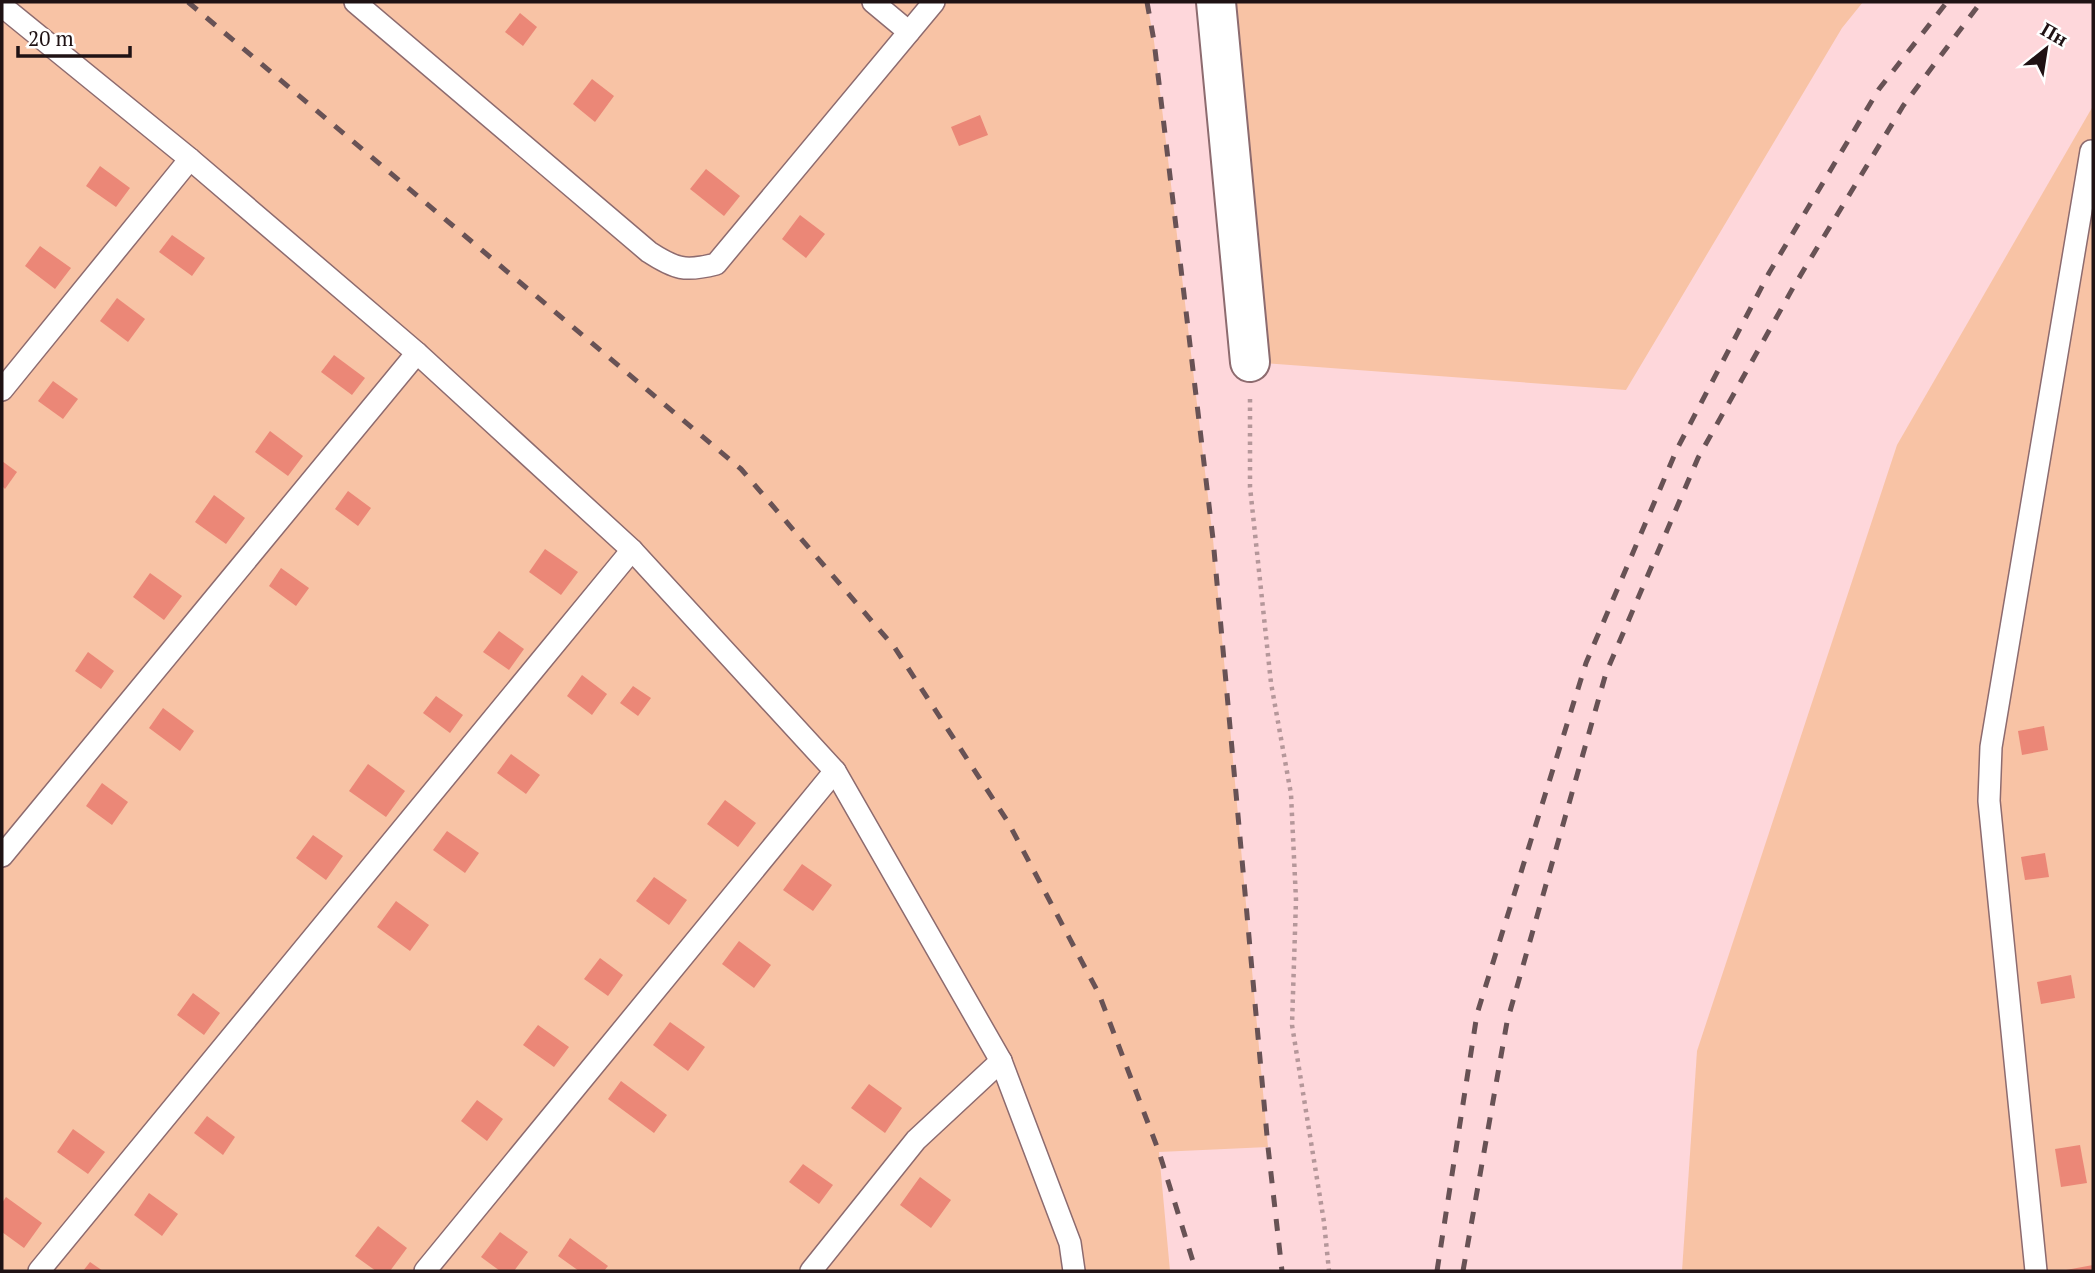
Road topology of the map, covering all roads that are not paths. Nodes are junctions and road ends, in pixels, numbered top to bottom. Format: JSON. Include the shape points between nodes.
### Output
{"nodes":[{"id":1,"x":355,"y":2,"type":"edge"},
{"id":2,"x":873,"y":2,"type":"edge"},
{"id":3,"x":934,"y":2,"type":"edge"},
{"id":4,"x":1216,"y":2,"type":"edge"},
{"id":5,"x":2,"y":6,"type":"edge"},
{"id":6,"x":909,"y":32,"type":"junction"},
{"id":7,"x":2091,"y":151,"type":"dead end"},
{"id":8,"x":190,"y":159,"type":"junction"},
{"id":9,"x":417,"y":353,"type":"junction"},
{"id":10,"x":1251,"y":362,"type":"road end"},
{"id":11,"x":2,"y":390,"type":"edge"},
{"id":12,"x":632,"y":550,"type":"junction"},
{"id":13,"x":835,"y":771,"type":"junction"},
{"id":14,"x":2,"y":856,"type":"edge"},
{"id":15,"x":1001,"y":1061,"type":"junction"},
{"id":16,"x":39,"y":1271,"type":"edge"},
{"id":17,"x":425,"y":1271,"type":"edge"},
{"id":18,"x":811,"y":1271,"type":"edge"},
{"id":19,"x":1074,"y":1271,"type":"edge"},
{"id":20,"x":2036,"y":1271,"type":"edge"}],
"edges":[{"from":1,"to":6,"type":"lane","via":[[649,253],[671,267],[695,270],[716,264]]},
{"from":2,"to":6,"type":"lane"},
{"from":3,"to":6,"type":"lane"},
{"from":4,"to":10,"type":"street"},
{"from":5,"to":8,"type":"lane"},
{"from":7,"to":20,"type":"lane","via":[[1991,747],[1989,801]]},
{"from":8,"to":9,"type":"lane"},
{"from":8,"to":11,"type":"lane"},
{"from":9,"to":12,"type":"lane"},
{"from":9,"to":14,"type":"lane"},
{"from":12,"to":13,"type":"lane"},
{"from":12,"to":16,"type":"lane"},
{"from":13,"to":15,"type":"lane"},
{"from":13,"to":17,"type":"lane"},
{"from":15,"to":18,"type":"lane","via":[[916,1140]]},
{"from":15,"to":19,"type":"lane","via":[[1070,1243]]}]}
